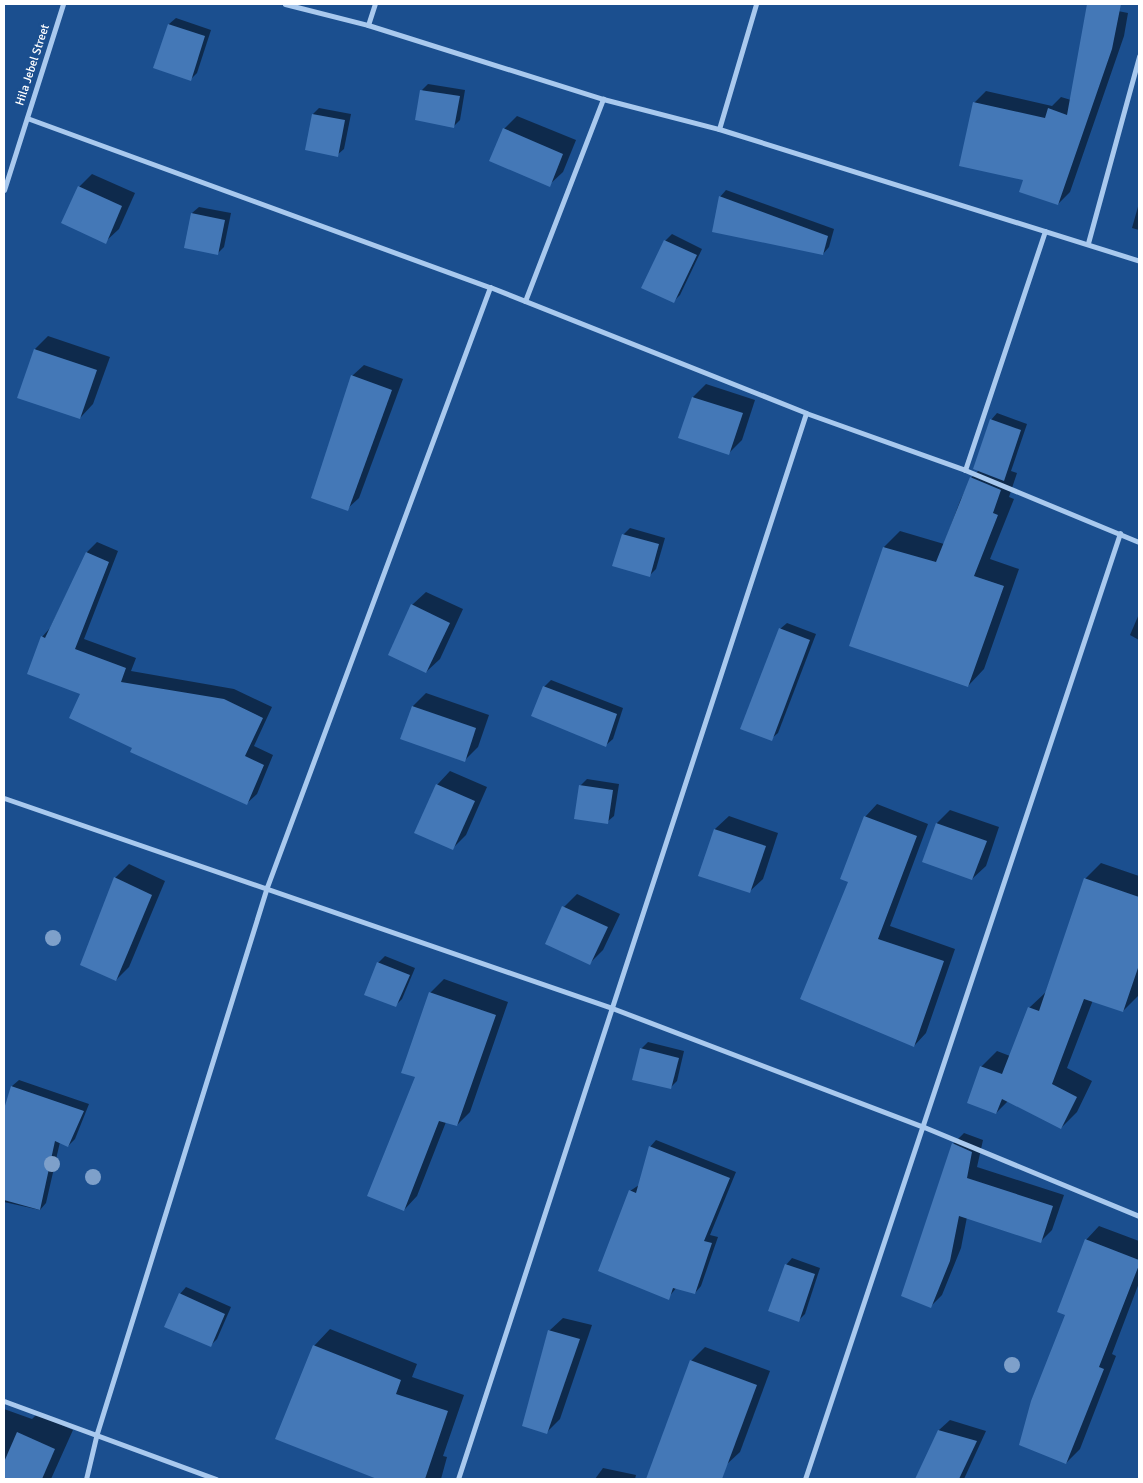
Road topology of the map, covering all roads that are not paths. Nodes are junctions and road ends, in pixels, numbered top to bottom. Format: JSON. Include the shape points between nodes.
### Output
{"nodes":[{"id":1,"x":63,"y":4,"type":"edge"},
{"id":2,"x":285,"y":4,"type":"edge"},
{"id":3,"x":375,"y":4,"type":"edge"},
{"id":4,"x":756,"y":4,"type":"edge"},
{"id":5,"x":368,"y":25,"type":"junction"},
{"id":6,"x":1139,"y":56,"type":"edge"},
{"id":7,"x":603,"y":99,"type":"junction"},
{"id":8,"x":27,"y":118,"type":"junction"},
{"id":9,"x":719,"y":129,"type":"junction"},
{"id":10,"x":4,"y":190,"type":"edge"},
{"id":11,"x":1045,"y":231,"type":"junction"},
{"id":12,"x":1088,"y":243,"type":"junction"},
{"id":13,"x":1139,"y":261,"type":"edge"},
{"id":14,"x":490,"y":287,"type":"junction"},
{"id":15,"x":525,"y":301,"type":"junction"},
{"id":16,"x":806,"y":413,"type":"junction"},
{"id":17,"x":965,"y":470,"type":"junction"},
{"id":18,"x":1120,"y":534,"type":"junction"},
{"id":19,"x":1139,"y":542,"type":"edge"},
{"id":20,"x":4,"y":798,"type":"edge"},
{"id":21,"x":267,"y":887,"type":"junction"},
{"id":22,"x":612,"y":1008,"type":"junction"},
{"id":23,"x":924,"y":1127,"type":"junction"},
{"id":24,"x":1139,"y":1216,"type":"edge"},
{"id":25,"x":4,"y":1401,"type":"edge"},
{"id":26,"x":97,"y":1433,"type":"junction"},
{"id":27,"x":86,"y":1479,"type":"edge"},
{"id":28,"x":216,"y":1479,"type":"edge"},
{"id":29,"x":458,"y":1479,"type":"edge"},
{"id":30,"x":805,"y":1479,"type":"edge"}],
"edges":[{"from":1,"to":8,"type":"street","name":"Hila Jebel Street"},
{"from":2,"to":5,"type":"street"},
{"from":3,"to":5,"type":"street"},
{"from":4,"to":9,"type":"street"},
{"from":5,"to":7,"type":"street"},
{"from":6,"to":12,"type":"street"},
{"from":7,"to":9,"type":"street"},
{"from":7,"to":15,"type":"street"},
{"from":8,"to":10,"type":"street","name":"Hila Jebel Street"},
{"from":8,"to":14,"type":"street"},
{"from":9,"to":11,"type":"street"},
{"from":11,"to":12,"type":"street"},
{"from":11,"to":17,"type":"street"},
{"from":12,"to":13,"type":"street"},
{"from":14,"to":15,"type":"street"},
{"from":14,"to":21,"type":"street"},
{"from":15,"to":16,"type":"street"},
{"from":16,"to":17,"type":"street"},
{"from":16,"to":22,"type":"street"},
{"from":17,"to":18,"type":"street"},
{"from":18,"to":19,"type":"street"},
{"from":18,"to":23,"type":"street"},
{"from":20,"to":21,"type":"street"},
{"from":21,"to":22,"type":"street"},
{"from":21,"to":26,"type":"street"},
{"from":22,"to":23,"type":"street"},
{"from":22,"to":29,"type":"street"},
{"from":23,"to":24,"type":"street"},
{"from":23,"to":30,"type":"street"},
{"from":25,"to":26,"type":"street"},
{"from":26,"to":27,"type":"street"},
{"from":26,"to":28,"type":"street"}]}
